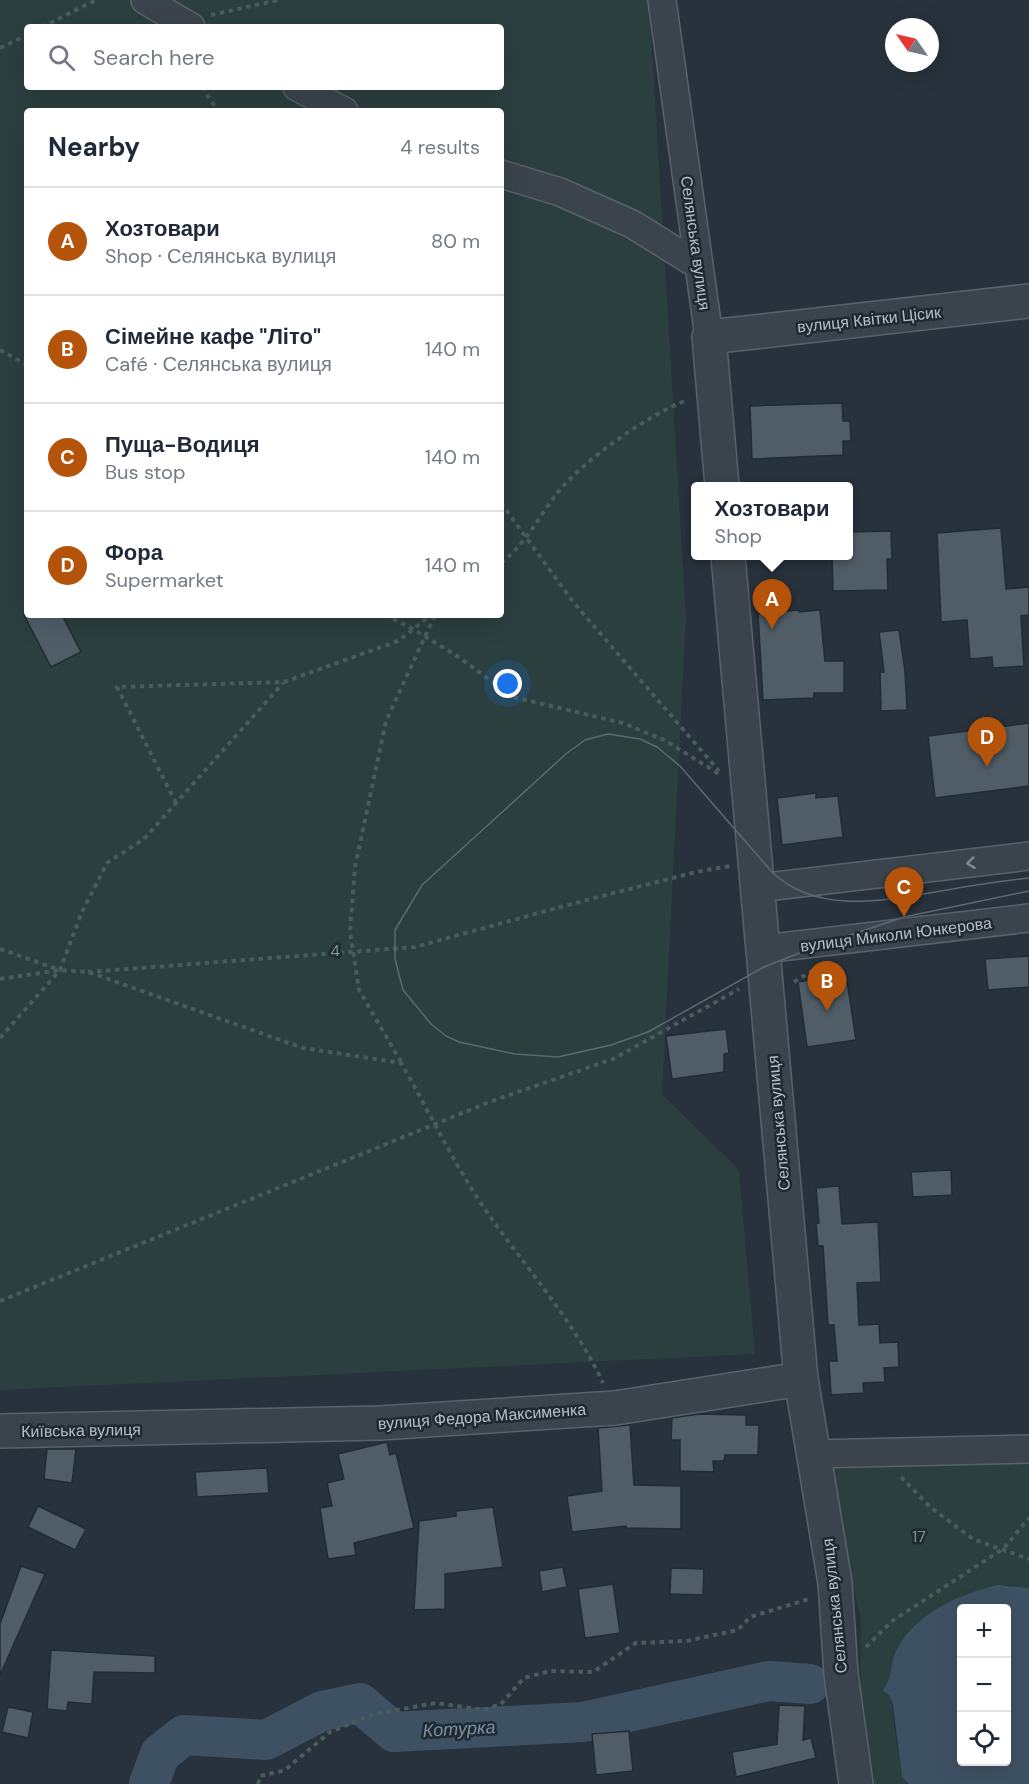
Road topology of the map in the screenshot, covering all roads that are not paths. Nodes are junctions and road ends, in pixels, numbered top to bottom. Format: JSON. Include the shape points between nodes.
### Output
{"nodes":[{"id":1,"x":145,"y":0,"type":"edge"},
{"id":2,"x":662,"y":0,"type":"edge"},
{"id":3,"x":185,"y":24,"type":"edge"},
{"id":4,"x":303,"y":90,"type":"edge"},
{"id":5,"x":338,"y":108,"type":"edge"},
{"id":6,"x":504,"y":175,"type":"edge"},
{"id":7,"x":698,"y":265,"type":"junction"},
{"id":8,"x":1029,"y":301,"type":"edge"},
{"id":9,"x":709,"y":337,"type":"junction"},
{"id":10,"x":722,"y":482,"type":"edge"},
{"id":11,"x":728,"y":560,"type":"edge"},
{"id":12,"x":1029,"y":856,"type":"edge"},
{"id":13,"x":758,"y":888,"type":"junction"},
{"id":14,"x":1029,"y":918,"type":"edge"},
{"id":15,"x":763,"y":949,"type":"junction"},
{"id":16,"x":801,"y":1378,"type":"junction"},
{"id":17,"x":161,"y":1428,"type":"joint"},
{"id":18,"x":0,"y":1431,"type":"edge"},
{"id":19,"x":1029,"y":1449,"type":"edge"},
{"id":20,"x":813,"y":1454,"type":"junction"},
{"id":21,"x":856,"y":1784,"type":"edge"}],
"edges":[{"from":1,"to":3,"type":"street"},
{"from":2,"to":7,"type":"street","name":"Селянська вулиця"},
{"from":4,"to":5,"type":"street"},
{"from":6,"to":7,"type":"street","via":[[560,192],[632,224]]},
{"from":7,"to":9,"type":"street","name":"Селянська вулиця"},
{"from":8,"to":9,"type":"street","name":"вулиця Квітки Цісик"},
{"from":9,"to":10,"type":"street","name":"Селянська вулиця"},
{"from":11,"to":13,"type":"street","name":"Селянська вулиця"},
{"from":12,"to":13,"type":"street","one_way":true},
{"from":13,"to":15,"type":"street","name":"Селянська вулиця"},
{"from":14,"to":15,"type":"street","name":"вулиця Миколи Юнкерова"},
{"from":15,"to":16,"type":"street","name":"Селянська вулиця"},
{"from":16,"to":17,"type":"street","name":"вулиця Федора Максименка","via":[[615,1408],[380,1423]]},
{"from":16,"to":20,"type":"street","name":"Селянська вулиця"},
{"from":17,"to":18,"type":"street","name":"Київська вулиця"},
{"from":19,"to":20,"type":"street"},
{"from":20,"to":21,"type":"street","name":"Селянська вулиця","via":[[835,1582],[842,1682]]}]}
